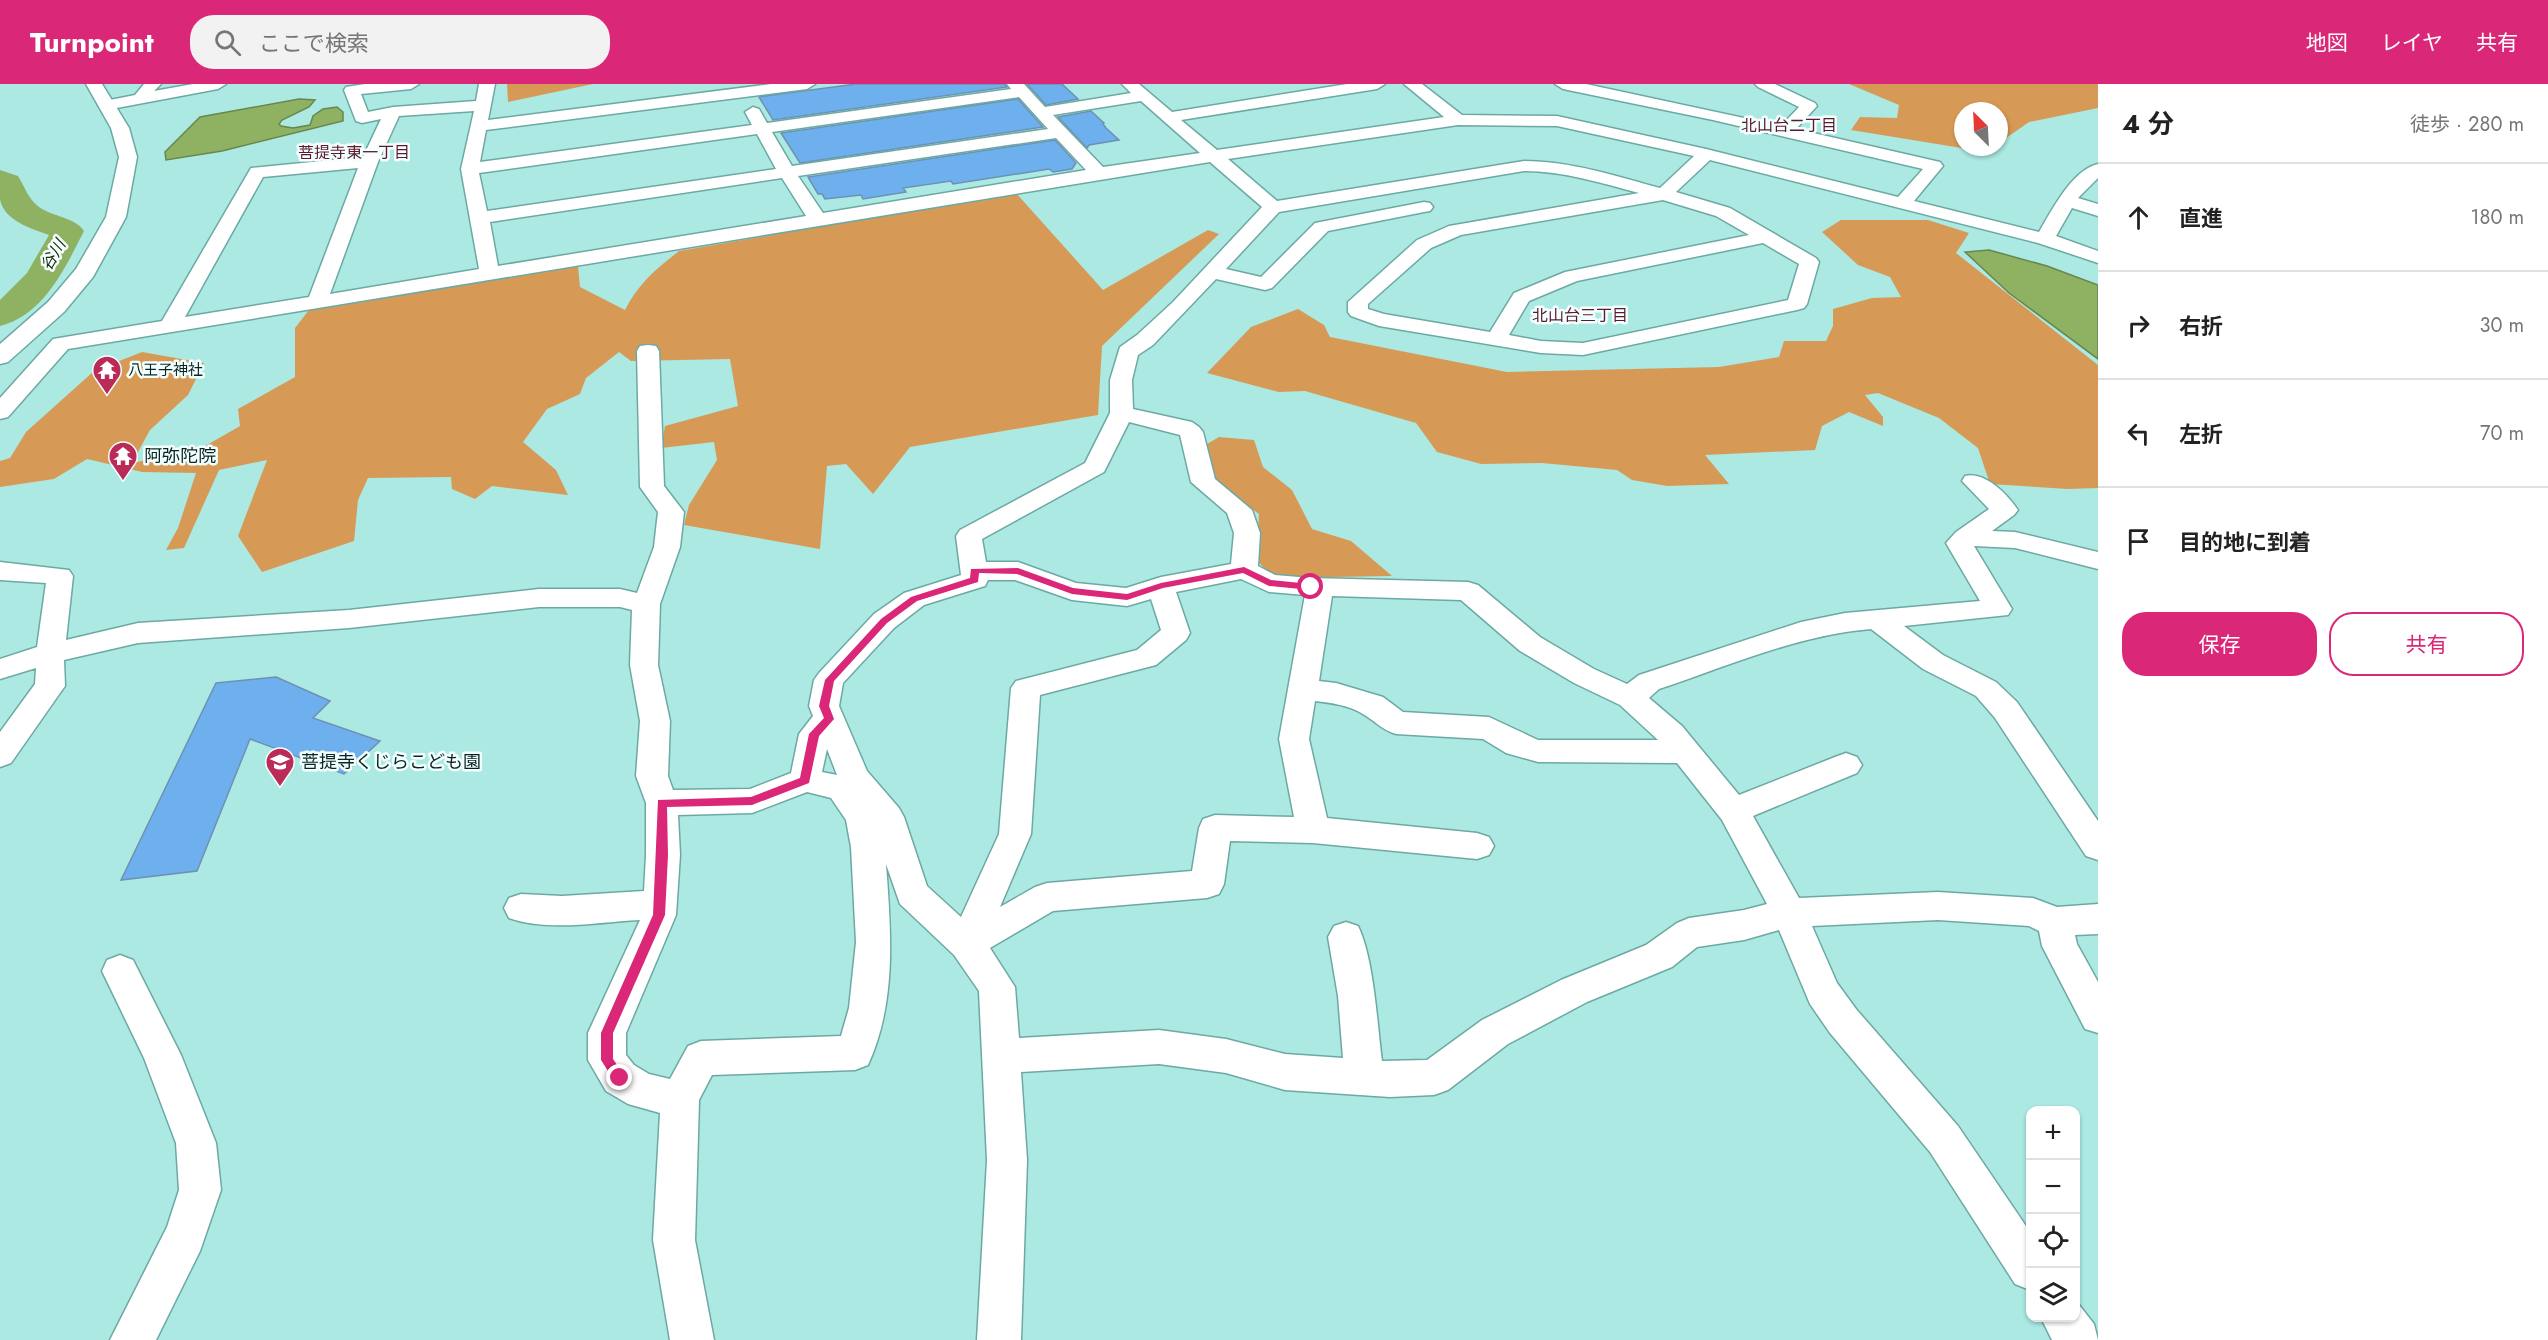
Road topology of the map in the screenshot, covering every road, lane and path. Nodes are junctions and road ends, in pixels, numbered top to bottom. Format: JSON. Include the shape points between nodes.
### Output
{"nodes":[{"id":1,"x":94,"y":84,"type":"edge"},
{"id":2,"x":218,"y":84,"type":"edge"},
{"id":3,"x":411,"y":84,"type":"edge"},
{"id":4,"x":487,"y":84,"type":"edge"},
{"id":5,"x":807,"y":84,"type":"edge"},
{"id":6,"x":1130,"y":84,"type":"edge"},
{"id":7,"x":1377,"y":84,"type":"edge"},
{"id":8,"x":1412,"y":84,"type":"edge"},
{"id":9,"x":1563,"y":84,"type":"edge"},
{"id":10,"x":1763,"y":84,"type":"edge"},
{"id":11,"x":740,"y":88,"type":"edge"},
{"id":12,"x":1019,"y":88,"type":"edge"},
{"id":13,"x":1665,"y":89,"type":"dead end"},
{"id":14,"x":148,"y":91,"type":"edge"},
{"id":15,"x":1144,"y":96,"type":"junction"},
{"id":16,"x":106,"y":105,"type":"junction"},
{"id":17,"x":483,"y":105,"type":"junction"},
{"id":18,"x":393,"y":112,"type":"junction"},
{"id":19,"x":1043,"y":112,"type":"junction"},
{"id":20,"x":1713,"y":115,"type":"junction"},
{"id":21,"x":1168,"y":117,"type":"junction"},
{"id":22,"x":1458,"y":120,"type":"junction"},
{"id":23,"x":479,"y":126,"type":"junction"},
{"id":24,"x":762,"y":128,"type":"junction"},
{"id":25,"x":1785,"y":131,"type":"junction"},
{"id":26,"x":1061,"y":132,"type":"junction"},
{"id":27,"x":1706,"y":154,"type":"junction"},
{"id":28,"x":1212,"y":156,"type":"junction"},
{"id":29,"x":369,"y":162,"type":"junction"},
{"id":30,"x":470,"y":169,"type":"junction"},
{"id":31,"x":2098,"y":169,"type":"edge"},
{"id":32,"x":786,"y":171,"type":"junction"},
{"id":33,"x":1099,"y":173,"type":"junction"},
{"id":34,"x":1395,"y":186,"type":"junction"},
{"id":35,"x":1664,"y":194,"type":"junction"},
{"id":36,"x":2066,"y":200,"type":"junction"},
{"id":37,"x":1902,"y":204,"type":"junction"},
{"id":38,"x":1273,"y":207,"type":"junction"},
{"id":39,"x":1424,"y":207,"type":"junction"},
{"id":40,"x":2098,"y":210,"type":"edge"},
{"id":41,"x":479,"y":218,"type":"junction"},
{"id":42,"x":818,"y":219,"type":"junction"},
{"id":43,"x":1456,"y":230,"type":"junction"},
{"id":44,"x":1767,"y":237,"type":"junction"},
{"id":45,"x":2045,"y":239,"type":"junction"},
{"id":46,"x":2098,"y":257,"type":"edge"},
{"id":47,"x":1212,"y":272,"type":"junction"},
{"id":48,"x":490,"y":273,"type":"junction"},
{"id":49,"x":317,"y":302,"type":"junction"},
{"id":50,"x":170,"y":326,"type":"junction"},
{"id":51,"x":1496,"y":340,"type":"junction"},
{"id":52,"x":648,"y":351,"type":"dead end"},
{"id":53,"x":0,"y":357,"type":"edge"},
{"id":54,"x":0,"y":412,"type":"edge"},
{"id":55,"x":1122,"y":413,"type":"junction"},
{"id":56,"x":1974,"y":481,"type":"dead end"},
{"id":57,"x":1965,"y":538,"type":"junction"},
{"id":58,"x":2098,"y":561,"type":"edge"},
{"id":59,"x":1244,"y":570,"type":"junction"},
{"id":60,"x":0,"y":571,"type":"edge"},
{"id":61,"x":975,"y":571,"type":"junction"},
{"id":62,"x":1161,"y":586,"type":"junction"},
{"id":63,"x":1320,"y":587,"type":"junction"},
{"id":64,"x":646,"y":604,"type":"junction"},
{"id":65,"x":1876,"y":619,"type":"junction"},
{"id":66,"x":50,"y":653,"type":"junction"},
{"id":67,"x":0,"y":669,"type":"edge"},
{"id":68,"x":1302,"y":689,"type":"junction"},
{"id":69,"x":1629,"y":698,"type":"junction"},
{"id":70,"x":829,"y":719,"type":"junction"},
{"id":71,"x":1685,"y":752,"type":"junction"},
{"id":72,"x":0,"y":755,"type":"edge"},
{"id":73,"x":1846,"y":765,"type":"dead end"},
{"id":74,"x":805,"y":780,"type":"junction"},
{"id":75,"x":662,"y":803,"type":"junction"},
{"id":76,"x":1733,"y":811,"type":"junction"},
{"id":77,"x":1313,"y":830,"type":"junction"},
{"id":78,"x":1477,"y":846,"type":"dead end"},
{"id":79,"x":2098,"y":847,"type":"edge"},
{"id":80,"x":660,"y":904,"type":"junction"},
{"id":81,"x":521,"y":908,"type":"dead end"},
{"id":82,"x":1789,"y":913,"type":"junction"},
{"id":83,"x":2098,"y":919,"type":"edge"},
{"id":84,"x":2054,"y":922,"type":"junction"},
{"id":85,"x":1346,"y":937,"type":"dead end"},
{"id":86,"x":967,"y":944,"type":"junction"},
{"id":87,"x":120,"y":971,"type":"dead end"},
{"id":88,"x":2098,"y":1017,"type":"edge"},
{"id":89,"x":1002,"y":1056,"type":"junction"},
{"id":90,"x":1364,"y":1076,"type":"junction"},
{"id":91,"x":680,"y":1099,"type":"junction"},
{"id":92,"x":2030,"y":1268,"type":"edge"},
{"id":93,"x":2066,"y":1322,"type":"edge"},
{"id":94,"x":132,"y":1340,"type":"edge"},
{"id":95,"x":692,"y":1340,"type":"edge"},
{"id":96,"x":999,"y":1340,"type":"edge"},
{"id":97,"x":2078,"y":1340,"type":"edge"}],
"edges":[{"from":1,"to":16,"type":"main road"},
{"from":2,"to":14,"type":"street"},
{"from":3,"to":18,"type":"street","via":[[352,90],[363,118]]},
{"from":4,"to":17,"type":"street"},
{"from":5,"to":11,"type":"street"},
{"from":6,"to":15,"type":"street"},
{"from":7,"to":21,"type":"street"},
{"from":8,"to":22,"type":"street"},
{"from":9,"to":20,"type":"street"},
{"from":10,"to":25,"type":"street","via":[[1809,106]]},
{"from":11,"to":23,"type":"street"},
{"from":11,"to":24,"type":"street"},
{"from":12,"to":19,"type":"street"},
{"from":12,"to":24,"type":"street"},
{"from":13,"to":20,"type":"street"},
{"from":14,"to":16,"type":"street"},
{"from":15,"to":19,"type":"street"},
{"from":15,"to":21,"type":"street"},
{"from":16,"to":53,"type":"main road","via":[[120,128],[128,157],[116,217],[85,272],[56,307]]},
{"from":17,"to":18,"type":"street"},
{"from":17,"to":23,"type":"street"},
{"from":18,"to":29,"type":"street"},
{"from":19,"to":26,"type":"street"},
{"from":20,"to":25,"type":"street"},
{"from":21,"to":28,"type":"street"},
{"from":22,"to":27,"type":"street","via":[[1557,121]]},
{"from":22,"to":28,"type":"street"},
{"from":23,"to":30,"type":"street"},
{"from":24,"to":30,"type":"street"},
{"from":24,"to":32,"type":"street"},
{"from":25,"to":37,"type":"street","via":[[1934,166]]},
{"from":26,"to":32,"type":"street"},
{"from":26,"to":33,"type":"street"},
{"from":27,"to":35,"type":"street"},
{"from":27,"to":37,"type":"street"},
{"from":28,"to":33,"type":"street"},
{"from":28,"to":38,"type":"street"},
{"from":29,"to":49,"type":"street"},
{"from":29,"to":50,"type":"street","via":[[257,172]]},
{"from":30,"to":41,"type":"street"},
{"from":31,"to":36,"type":"street"},
{"from":32,"to":41,"type":"street"},
{"from":32,"to":42,"type":"street"},
{"from":33,"to":42,"type":"street"},
{"from":34,"to":35,"type":"street","via":[[1545,166]]},
{"from":34,"to":38,"type":"street"},
{"from":34,"to":39,"type":"street"},
{"from":35,"to":43,"type":"street"},
{"from":35,"to":44,"type":"street","via":[[1724,212]]},
{"from":36,"to":40,"type":"street"},
{"from":36,"to":45,"type":"street"},
{"from":37,"to":45,"type":"street"},
{"from":38,"to":47,"type":"street"},
{"from":39,"to":43,"type":"street"},
{"from":39,"to":47,"type":"street","via":[[1322,227],[1265,284]]},
{"from":41,"to":48,"type":"street"},
{"from":42,"to":48,"type":"street"},
{"from":43,"to":51,"type":"street","via":[[1424,244],[1358,302],[1358,312],[1379,320]]},
{"from":44,"to":51,"type":"street","via":[[1572,276],[1521,297]]},
{"from":44,"to":51,"type":"street","via":[[1809,262],[1797,304],[1583,348]]},
{"from":45,"to":46,"type":"street"},
{"from":47,"to":55,"type":"street","via":[[1145,340],[1128,352],[1121,380]]},
{"from":48,"to":49,"type":"street"},
{"from":49,"to":50,"type":"street"},
{"from":50,"to":54,"type":"street","via":[[61,344]]},
{"from":52,"to":64,"type":"street","via":[[652,487],[671,512],[667,547]]},
{"from":55,"to":59,"type":"street","via":[[1191,432],[1203,482],[1239,510],[1247,533]]},
{"from":55,"to":61,"type":"street","via":[[1095,467],[969,536]]},
{"from":56,"to":57,"type":"street","via":[[2005,510]]},
{"from":57,"to":58,"type":"street","via":[[2015,540]]},
{"from":57,"to":65,"type":"street","via":[[1959,543],[1998,609]]},
{"from":59,"to":62,"type":"street"},
{"from":59,"to":63,"type":"street","via":[[1269,583]]},
{"from":60,"to":66,"type":"street","via":[[60,576]]},
{"from":61,"to":62,"type":"street","via":[[1018,571],[1072,591],[1127,597]]},
{"from":61,"to":70,"type":"street","via":[[975,580],[914,599],[884,621],[830,680],[824,706]]},
{"from":62,"to":86,"type":"street","via":[[1176,633],[1146,658],[1026,688],[1015,834]]},
{"from":63,"to":68,"type":"street"},
{"from":63,"to":69,"type":"street","via":[[1468,591],[1530,644]]},
{"from":64,"to":66,"type":"street","via":[[620,598],[539,598],[350,619],[138,633]]},
{"from":64,"to":75,"type":"street","via":[[644,665],[655,720],[652,776]]},
{"from":65,"to":69,"type":"street","via":[[1801,632],[1648,682]]},
{"from":65,"to":79,"type":"street","via":[[1933,662],[1986,689],[2006,710]]},
{"from":66,"to":67,"type":"street"},
{"from":66,"to":72,"type":"street","via":[[50,686]]},
{"from":68,"to":71,"type":"street","via":[[1336,693],[1372,705],[1396,723],[1489,728],[1517,745],[1538,751]]},
{"from":68,"to":77,"type":"street","via":[[1294,739]]},
{"from":69,"to":71,"type":"street","via":[[1671,734]]},
{"from":70,"to":74,"type":"street","via":[[814,734]]},
{"from":70,"to":86,"type":"street","via":[[854,777],[888,817],[912,894]]},
{"from":71,"to":76,"type":"street"},
{"from":73,"to":76,"type":"street"},
{"from":74,"to":75,"type":"street","via":[[752,801]]},
{"from":74,"to":91,"type":"street","via":[[841,788],[862,817],[868,847],[873,942],[867,1008],[855,1053],[701,1058]]},
{"from":75,"to":80,"type":"street"},
{"from":76,"to":82,"type":"street"},
{"from":77,"to":78,"type":"street"},
{"from":77,"to":86,"type":"street","via":[[1215,828],[1207,884],[1047,897]]},
{"from":80,"to":81,"type":"street","via":[[562,910]]},
{"from":80,"to":91,"type":"street","via":[[659,915],[607,1033],[607,1060],[620,1078],[642,1091]]},
{"from":82,"to":84,"type":"street","via":[[1938,906],[2034,912]]},
{"from":82,"to":90,"type":"street","via":[[1744,926],[1689,933],[1659,956],[1574,991],[1495,1032],[1434,1077]]},
{"from":82,"to":92,"type":"street","via":[[1823,993],[1944,1139]]},
{"from":83,"to":84,"type":"street"},
{"from":84,"to":88,"type":"street","via":[[2060,946]]},
{"from":85,"to":90,"type":"street"},
{"from":86,"to":89,"type":"street","via":[[998,987]]},
{"from":87,"to":94,"type":"street","via":[[162,1055],[196,1143],[200,1190],[185,1236]]},
{"from":89,"to":90,"type":"street","via":[[1159,1047],[1226,1056],[1285,1072]]},
{"from":89,"to":96,"type":"street","via":[[1007,1160]]},
{"from":91,"to":95,"type":"street","via":[[674,1240]]},
{"from":93,"to":97,"type":"street"}]}
